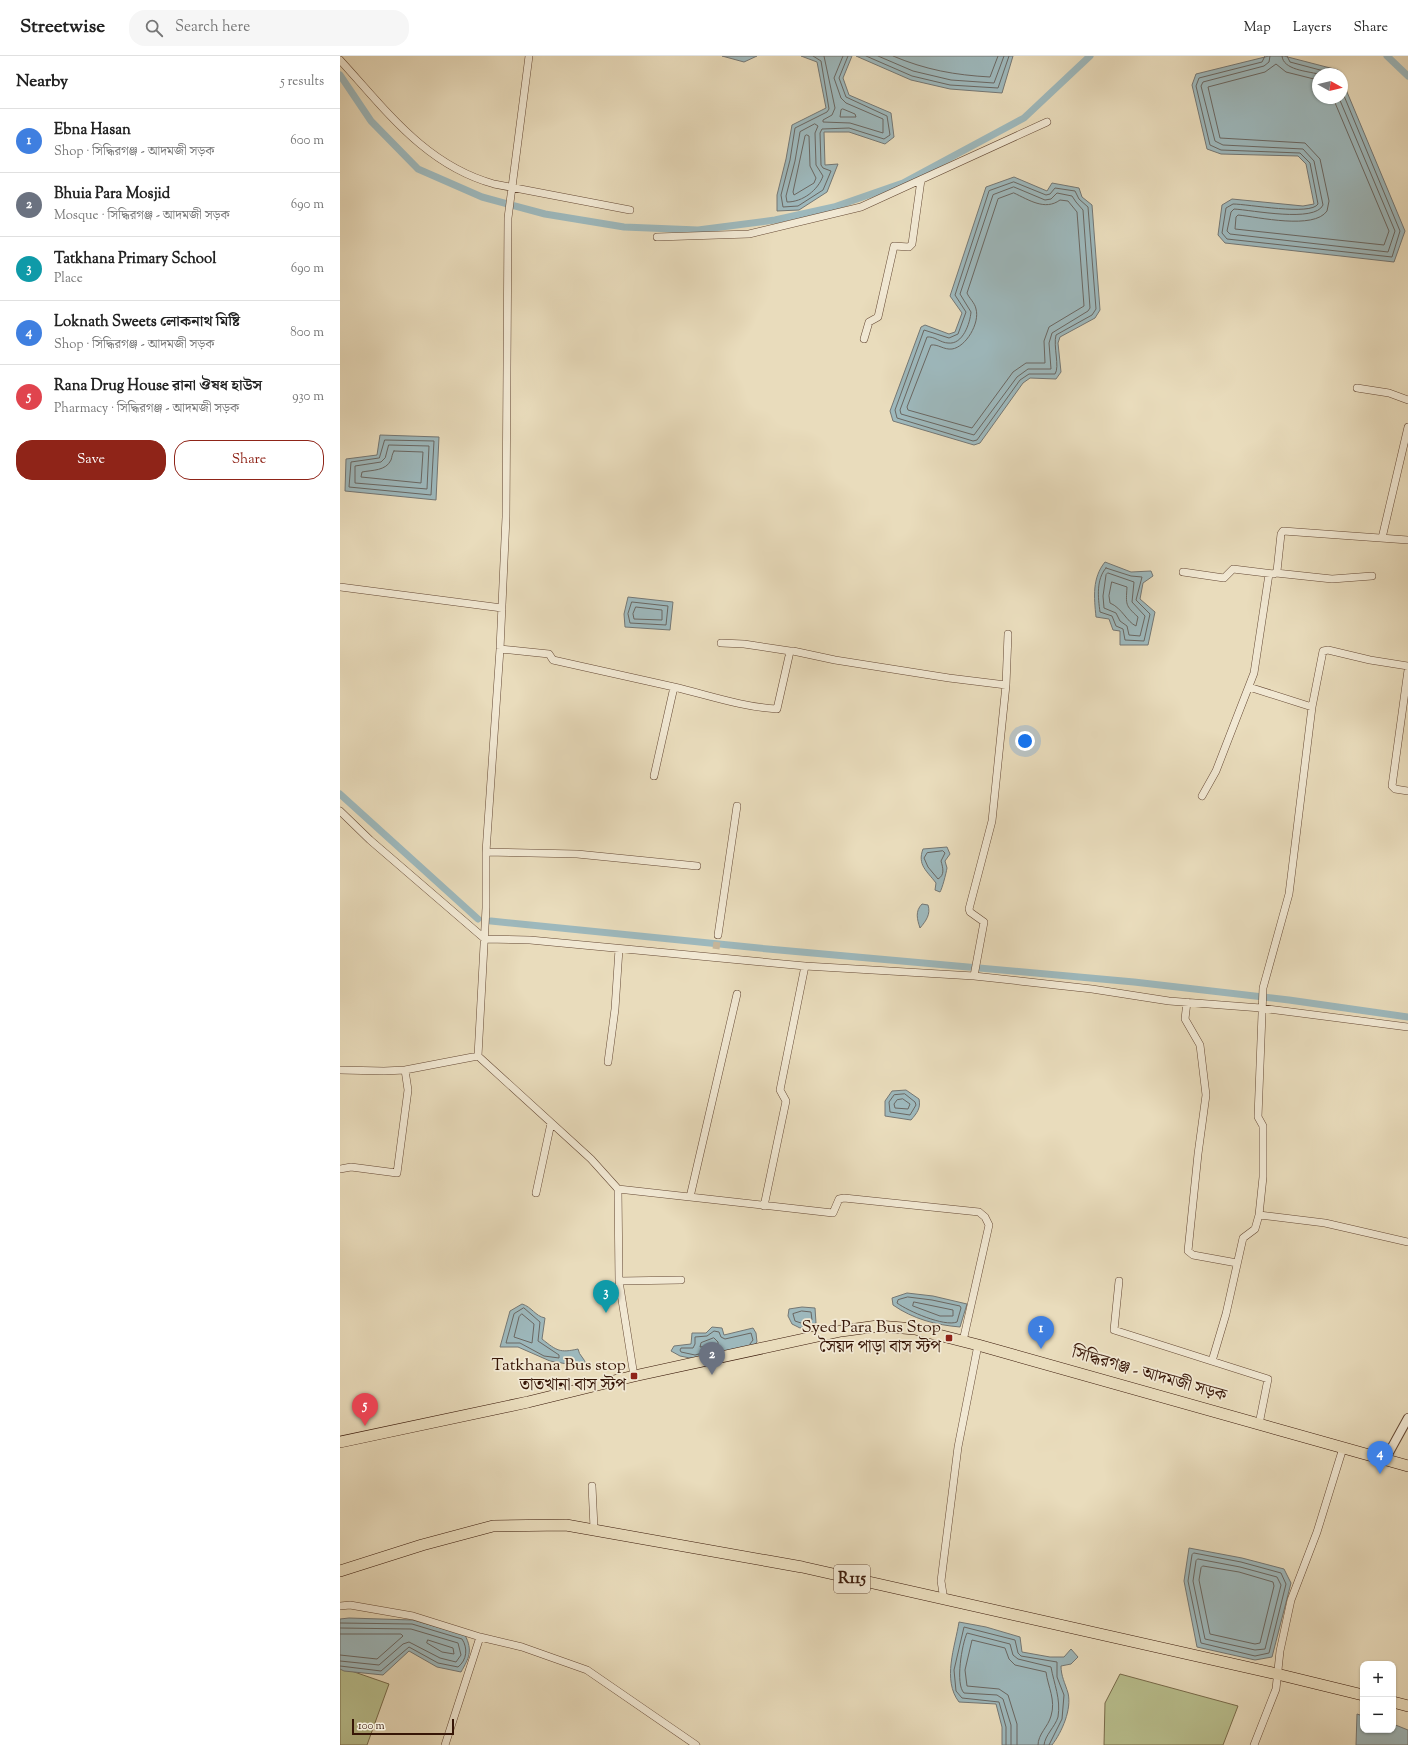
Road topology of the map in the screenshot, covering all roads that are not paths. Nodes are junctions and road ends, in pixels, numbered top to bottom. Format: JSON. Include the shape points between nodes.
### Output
{"nodes":[{"id":1,"x":529,"y":56,"type":"edge"},
{"id":2,"x":340,"y":60,"type":"edge"},
{"id":3,"x":1047,"y":122,"type":"dead end"},
{"id":4,"x":921,"y":180,"type":"junction"},
{"id":5,"x":511,"y":191,"type":"junction"},
{"id":6,"x":630,"y":210,"type":"dead end"},
{"id":7,"x":657,"y":236,"type":"dead end"},
{"id":8,"x":864,"y":340,"type":"dead end"},
{"id":9,"x":1357,"y":388,"type":"dead end"},
{"id":10,"x":1408,"y":400,"type":"edge"},
{"id":11,"x":1408,"y":427,"type":"edge"},
{"id":12,"x":1382,"y":538,"type":"junction"},
{"id":13,"x":1408,"y":540,"type":"edge"},
{"id":14,"x":1182,"y":572,"type":"dead end"},
{"id":15,"x":1272,"y":573,"type":"junction"},
{"id":16,"x":1372,"y":576,"type":"dead end"},
{"id":17,"x":340,"y":587,"type":"edge"},
{"id":18,"x":502,"y":608,"type":"junction"},
{"id":19,"x":1008,"y":634,"type":"dead end"},
{"id":20,"x":721,"y":643,"type":"dead end"},
{"id":21,"x":500,"y":649,"type":"junction"},
{"id":22,"x":790,"y":651,"type":"junction"},
{"id":23,"x":1408,"y":666,"type":"edge"},
{"id":24,"x":1408,"y":670,"type":"edge"},
{"id":25,"x":1006,"y":685,"type":"junction"},
{"id":26,"x":674,"y":687,"type":"junction"},
{"id":27,"x":1248,"y":687,"type":"junction"},
{"id":28,"x":1312,"y":707,"type":"junction"},
{"id":29,"x":654,"y":776,"type":"dead end"},
{"id":30,"x":1408,"y":791,"type":"edge"},
{"id":31,"x":1202,"y":796,"type":"dead end"},
{"id":32,"x":737,"y":806,"type":"dead end"},
{"id":33,"x":340,"y":811,"type":"edge"},
{"id":34,"x":486,"y":852,"type":"junction"},
{"id":35,"x":697,"y":866,"type":"dead end"},
{"id":36,"x":718,"y":935,"type":"tunnel mouth"},
{"id":37,"x":485,"y":939,"type":"junction"},
{"id":38,"x":619,"y":949,"type":"junction"},
{"id":39,"x":805,"y":966,"type":"junction"},
{"id":40,"x":974,"y":973,"type":"junction"},
{"id":41,"x":737,"y":994,"type":"dead end"},
{"id":42,"x":1187,"y":1002,"type":"junction"},
{"id":43,"x":1262,"y":1005,"type":"junction"},
{"id":44,"x":1408,"y":1027,"type":"edge"},
{"id":45,"x":478,"y":1056,"type":"junction"},
{"id":46,"x":608,"y":1062,"type":"dead end"},
{"id":47,"x":340,"y":1070,"type":"edge"},
{"id":48,"x":405,"y":1070,"type":"junction"},
{"id":49,"x":551,"y":1123,"type":"junction"},
{"id":50,"x":340,"y":1169,"type":"edge"},
{"id":51,"x":618,"y":1189,"type":"junction"},
{"id":52,"x":536,"y":1193,"type":"dead end"},
{"id":53,"x":690,"y":1197,"type":"junction"},
{"id":54,"x":764,"y":1206,"type":"junction"},
{"id":55,"x":1259,"y":1215,"type":"junction"},
{"id":56,"x":1408,"y":1242,"type":"edge"},
{"id":57,"x":1237,"y":1263,"type":"junction"},
{"id":58,"x":681,"y":1280,"type":"dead end"},
{"id":59,"x":619,"y":1281,"type":"junction"},
{"id":60,"x":1118,"y":1281,"type":"dead end"},
{"id":61,"x":963,"y":1341,"type":"junction"},
{"id":62,"x":978,"y":1345,"type":"junction"},
{"id":63,"x":1212,"y":1361,"type":"junction"},
{"id":64,"x":634,"y":1376,"type":"junction"},
{"id":65,"x":1408,"y":1418,"type":"edge"},
{"id":66,"x":1259,"y":1424,"type":"junction"},
{"id":67,"x":340,"y":1442,"type":"edge"},
{"id":68,"x":1344,"y":1448,"type":"junction"},
{"id":69,"x":1386,"y":1458,"type":"junction"},
{"id":70,"x":1408,"y":1466,"type":"edge"},
{"id":71,"x":592,"y":1486,"type":"dead end"},
{"id":72,"x":594,"y":1528,"type":"junction"},
{"id":73,"x":340,"y":1571,"type":"edge"},
{"id":74,"x":944,"y":1600,"type":"junction"},
{"id":75,"x":340,"y":1606,"type":"edge"},
{"id":76,"x":480,"y":1637,"type":"junction"},
{"id":77,"x":1277,"y":1674,"type":"junction"},
{"id":78,"x":1360,"y":1694,"type":"edge"},
{"id":79,"x":1396,"y":1703,"type":"edge"},
{"id":80,"x":1408,"y":1706,"type":"edge"},
{"id":81,"x":445,"y":1745,"type":"edge"},
{"id":82,"x":696,"y":1745,"type":"edge"},
{"id":83,"x":1254,"y":1745,"type":"edge"}],
"edges":[{"from":1,"to":5,"type":"street"},
{"from":2,"to":5,"type":"street","via":[[397,125],[433,154],[459,171]]},
{"from":3,"to":4,"type":"street"},
{"from":4,"to":7,"type":"street","via":[[861,208],[754,233]]},
{"from":4,"to":8,"type":"street","via":[[912,244],[908,247],[894,246],[878,317],[869,322]]},
{"from":5,"to":6,"type":"street"},
{"from":5,"to":18,"type":"street","via":[[508,218],[508,394]]},
{"from":9,"to":10,"type":"street","via":[[1389,393]]},
{"from":11,"to":12,"type":"street"},
{"from":12,"to":13,"type":"street"},
{"from":12,"to":15,"type":"street","via":[[1283,531]]},
{"from":14,"to":15,"type":"street","via":[[1224,578],[1233,569]]},
{"from":15,"to":16,"type":"street","via":[[1332,579]]},
{"from":15,"to":27,"type":"street","via":[[1254,673]]},
{"from":17,"to":18,"type":"street"},
{"from":18,"to":21,"type":"street"},
{"from":19,"to":25,"type":"street"},
{"from":20,"to":22,"type":"street"},
{"from":21,"to":26,"type":"street","via":[[549,654],[553,660]]},
{"from":21,"to":34,"type":"street"},
{"from":22,"to":25,"type":"street"},
{"from":22,"to":26,"type":"street","via":[[777,709],[729,702]]},
{"from":23,"to":28,"type":"street","via":[[1325,650]]},
{"from":24,"to":30,"type":"street","via":[[1392,786],[1394,789]]},
{"from":25,"to":40,"type":"street","via":[[992,821],[969,909],[984,922]]},
{"from":26,"to":29,"type":"street"},
{"from":27,"to":28,"type":"street"},
{"from":27,"to":31,"type":"street","via":[[1216,771]]},
{"from":28,"to":43,"type":"street","via":[[1289,894],[1263,988]]},
{"from":32,"to":36,"type":"street"},
{"from":33,"to":37,"type":"street"},
{"from":34,"to":35,"type":"street","via":[[576,854]]},
{"from":34,"to":37,"type":"street"},
{"from":37,"to":38,"type":"street","via":[[530,940]]},
{"from":37,"to":45,"type":"street"},
{"from":38,"to":39,"type":"street","via":[[716,953]]},
{"from":38,"to":46,"type":"street"},
{"from":39,"to":40,"type":"street"},
{"from":39,"to":54,"type":"street","via":[[780,1090],[786,1100]]},
{"from":40,"to":42,"type":"street"},
{"from":41,"to":53,"type":"street"},
{"from":42,"to":43,"type":"street"},
{"from":42,"to":57,"type":"street","via":[[1185,1019],[1200,1045],[1206,1095],[1188,1251],[1193,1255]]},
{"from":43,"to":44,"type":"street"},
{"from":43,"to":55,"type":"street","via":[[1258,1118],[1263,1126],[1263,1177]]},
{"from":45,"to":48,"type":"street"},
{"from":45,"to":49,"type":"street"},
{"from":47,"to":48,"type":"street"},
{"from":48,"to":50,"type":"street","via":[[408,1090],[397,1173],[351,1167]]},
{"from":49,"to":51,"type":"street","via":[[591,1159]]},
{"from":49,"to":52,"type":"street"},
{"from":51,"to":53,"type":"street"},
{"from":51,"to":59,"type":"street"},
{"from":53,"to":54,"type":"street"},
{"from":54,"to":61,"type":"street","via":[[833,1214],[839,1199],[844,1198],[979,1212],[985,1216],[989,1225]]},
{"from":55,"to":56,"type":"street","via":[[1325,1223]]},
{"from":55,"to":57,"type":"street","via":[[1255,1229],[1243,1238]]},
{"from":57,"to":63,"type":"street"},
{"from":58,"to":59,"type":"street"},
{"from":59,"to":64,"type":"street"},
{"from":60,"to":63,"type":"street","via":[[1114,1330]]},
{"from":61,"to":62,"type":"main road","name":"সিদ্ধিরগঞ্জ - আদমজী সড়ক"},
{"from":61,"to":64,"type":"main road","name":"সিদ্ধিরগঞ্জ - আদমজী সড়ক","via":[[915,1329],[878,1326],[841,1331]]},
{"from":62,"to":66,"type":"main road","name":"সিদ্ধিরগঞ্জ - আদমজী সড়ক"},
{"from":62,"to":74,"type":"street","via":[[957,1454],[941,1580]]},
{"from":63,"to":66,"type":"street","via":[[1268,1378]]},
{"from":64,"to":67,"type":"main road","name":"সিদ্ধিরগঞ্জ - আদমজী সড়ক","via":[[528,1402]]},
{"from":65,"to":69,"type":"street"},
{"from":66,"to":68,"type":"main road","name":"সিদ্ধিরগঞ্জ - আদমজী সড়ক"},
{"from":68,"to":69,"type":"main road","name":"সিদ্ধিরগঞ্জ - আদমজী সড়ক"},
{"from":68,"to":77,"type":"street","via":[[1317,1532],[1291,1600]]},
{"from":69,"to":70,"type":"main road","name":"সিদ্ধিরগঞ্জ - আদমজী সড়ক"},
{"from":71,"to":72,"type":"street"},
{"from":72,"to":73,"type":"main road","number":"R115","via":[[566,1525],[493,1526]]},
{"from":72,"to":74,"type":"main road","number":"R115","via":[[802,1567]]},
{"from":74,"to":77,"type":"main road","number":"R115"},
{"from":75,"to":76,"type":"street","via":[[350,1605],[413,1616]]},
{"from":76,"to":81,"type":"street"},
{"from":76,"to":82,"type":"street","via":[[522,1647],[587,1670]]},
{"from":77,"to":78,"type":"main road","number":"R115"},
{"from":77,"to":83,"type":"street","via":[[1276,1689]]},
{"from":79,"to":80,"type":"main road"}]}
